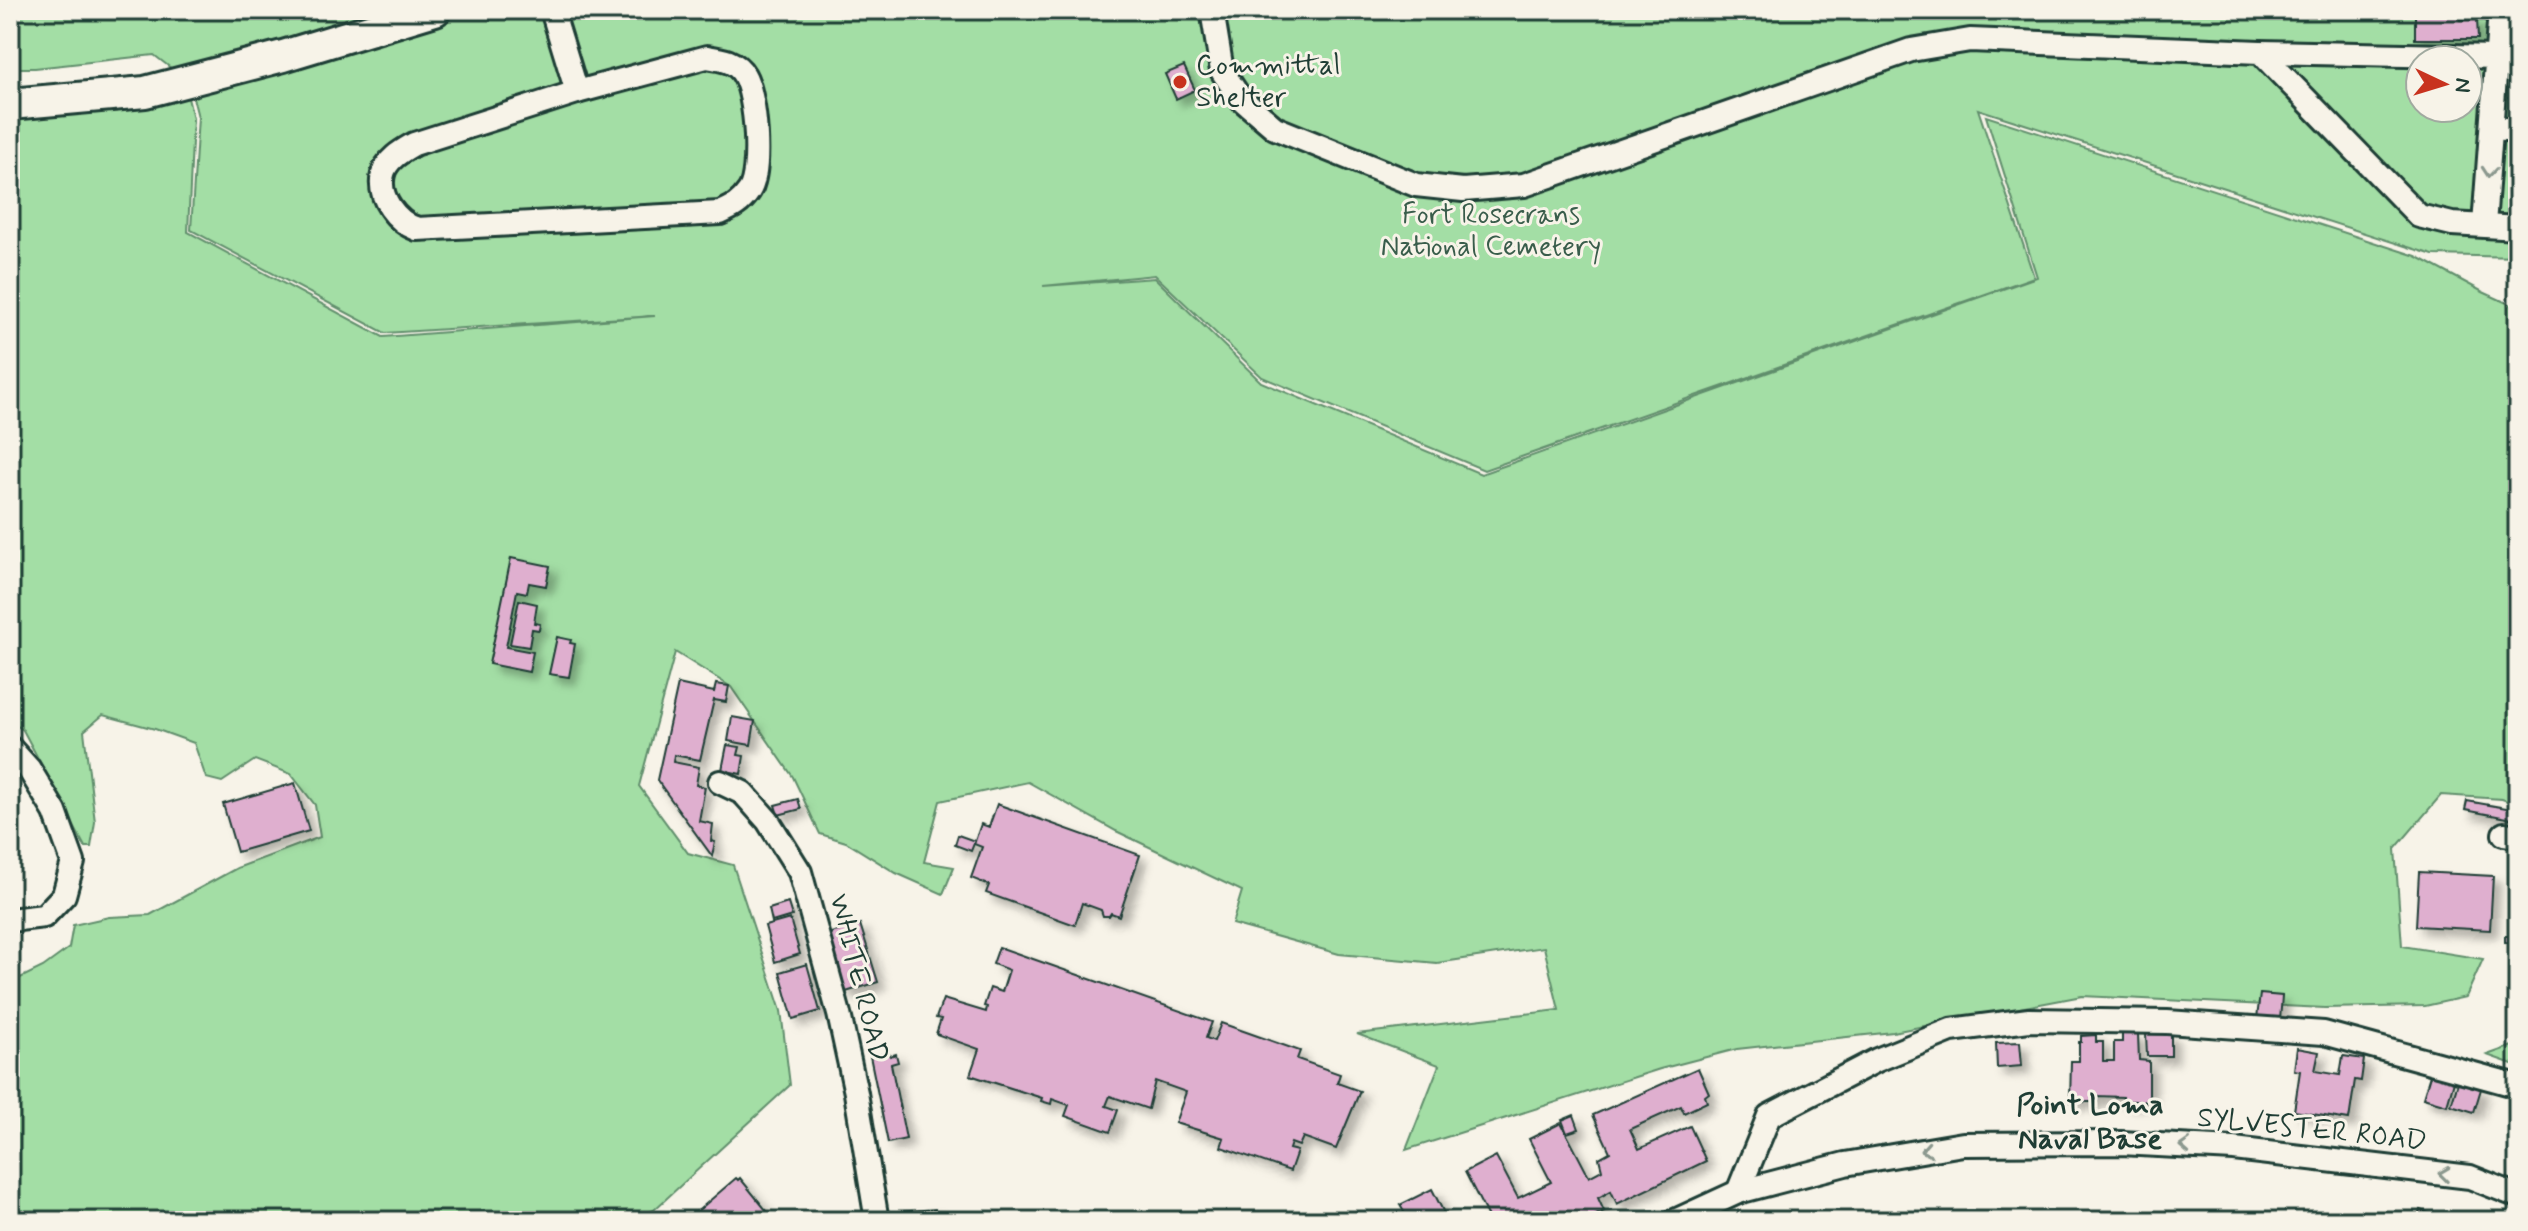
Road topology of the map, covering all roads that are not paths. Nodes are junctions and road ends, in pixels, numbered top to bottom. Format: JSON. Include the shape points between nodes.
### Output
{"nodes":[{"id":1,"x":435,"y":10,"type":"edge"},
{"id":2,"x":552,"y":10,"type":"edge"},
{"id":3,"x":1212,"y":10,"type":"edge"},
{"id":4,"x":2500,"y":10,"type":"edge"},
{"id":5,"x":2260,"y":52,"type":"junction"},
{"id":6,"x":2497,"y":57,"type":"junction"},
{"id":7,"x":577,"y":92,"type":"junction"},
{"id":8,"x":10,"y":104,"type":"edge"},
{"id":9,"x":2493,"y":128,"type":"junction"},
{"id":10,"x":2518,"y":130,"type":"edge"},
{"id":11,"x":2484,"y":225,"type":"junction"},
{"id":12,"x":2518,"y":228,"type":"edge"},
{"id":13,"x":10,"y":748,"type":"edge"},
{"id":14,"x":720,"y":782,"type":"dead end"},
{"id":15,"x":10,"y":920,"type":"edge"},
{"id":16,"x":2518,"y":1086,"type":"edge"},
{"id":17,"x":1738,"y":1192,"type":"junction"},
{"id":18,"x":2518,"y":1196,"type":"edge"},
{"id":19,"x":877,"y":1221,"type":"edge"},
{"id":20,"x":1675,"y":1221,"type":"edge"}],
"edges":[{"from":1,"to":8,"type":"main road","via":[[145,92]]},
{"from":2,"to":7,"type":"street"},
{"from":3,"to":5,"type":"street","via":[[1222,71],[1240,98],[1275,128],[1416,185],[1463,190],[1524,185],[1911,50],[1970,40]]},
{"from":4,"to":6,"type":"street"},
{"from":5,"to":6,"type":"street"},
{"from":5,"to":11,"type":"street","via":[[2419,216]]},
{"from":6,"to":9,"type":"street"},
{"from":7,"to":7,"type":"street","via":[[395,154],[383,174],[384,196],[392,212],[405,225],[433,230],[720,213],[738,205],[751,189],[757,166],[752,96],[744,74],[726,59],[707,57]]},
{"from":9,"to":10,"type":"street"},
{"from":9,"to":11,"type":"street","one_way":true},
{"from":11,"to":12,"type":"street"},
{"from":13,"to":15,"type":"street","via":[[55,812],[73,862],[64,895],[44,916]]},
{"from":14,"to":19,"type":"street","name":"WHITE ROAD","via":[[743,793],[768,821],[800,872],[839,1014]]},
{"from":16,"to":17,"type":"street","via":[[2324,1033],[2167,1022],[2029,1020],[1951,1030],[1877,1060],[1769,1116]]},
{"from":18,"to":17,"type":"street","name":"SYLVESTER ROAD","one_way":true,"via":[[2470,1177],[2250,1150],[2121,1143],[1963,1144],[1845,1164]]},
{"from":17,"to":20,"type":"street","name":"SYLVESTER ROAD"}]}
